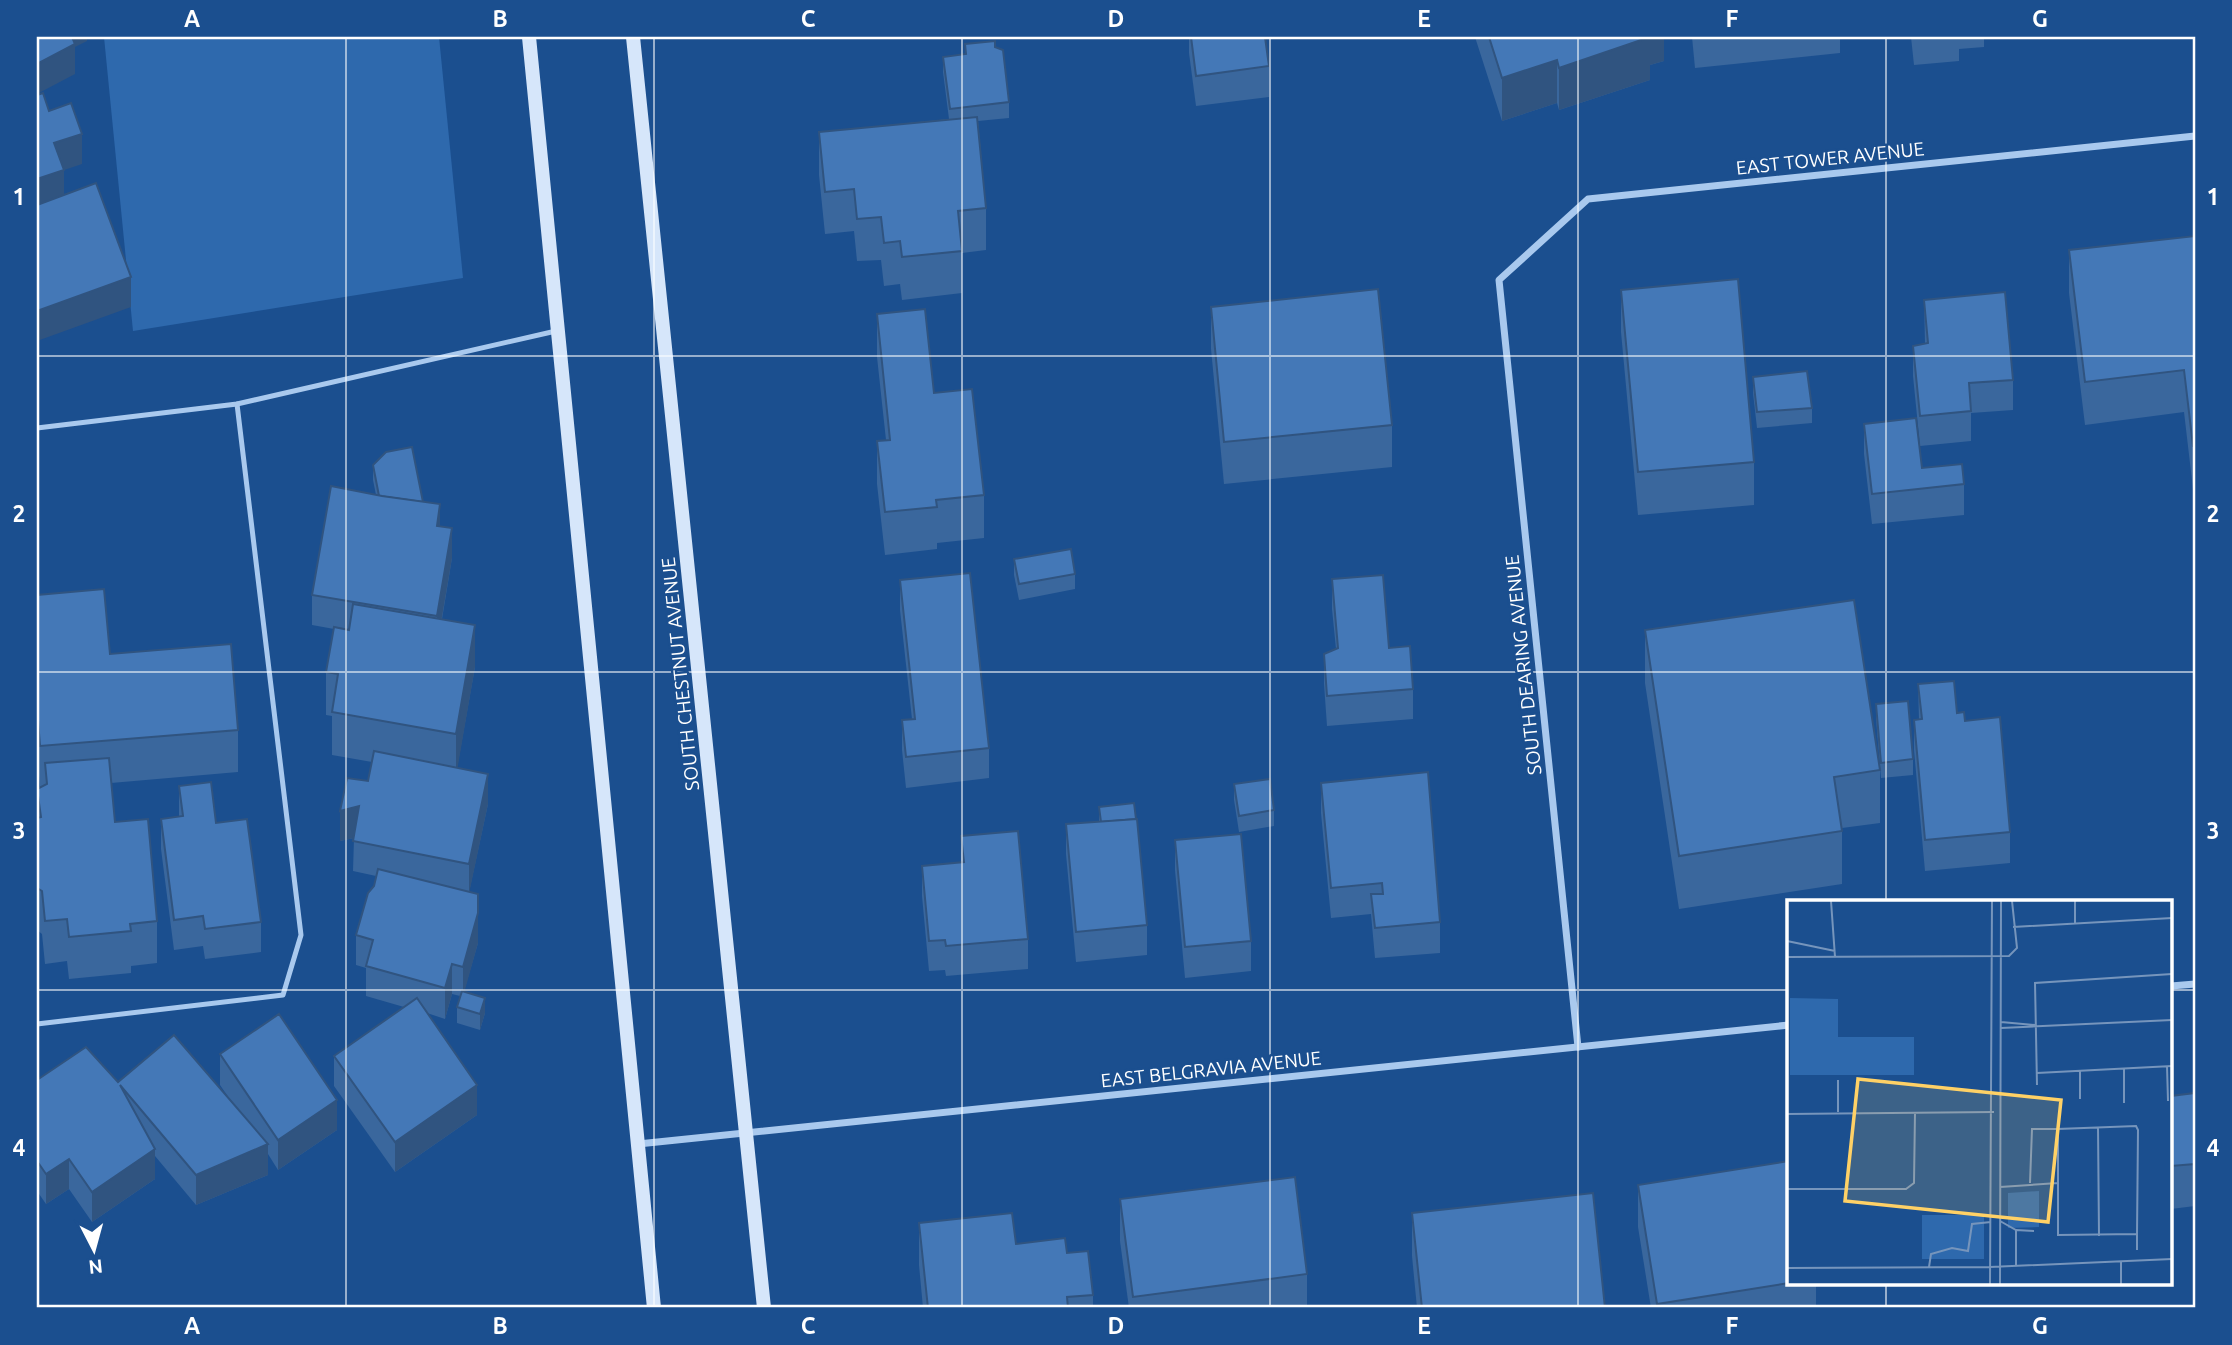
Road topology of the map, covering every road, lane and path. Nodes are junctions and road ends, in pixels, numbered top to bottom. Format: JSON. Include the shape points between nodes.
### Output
{"nodes":[{"id":1,"x":529,"y":37,"type":"edge"},
{"id":2,"x":633,"y":37,"type":"edge"},
{"id":3,"x":2195,"y":135,"type":"edge"},
{"id":4,"x":1499,"y":280,"type":"joint"},
{"id":5,"x":559,"y":330,"type":"junction"},
{"id":6,"x":237,"y":404,"type":"junction"},
{"id":7,"x":37,"y":428,"type":"edge"},
{"id":8,"x":2195,"y":984,"type":"edge"},
{"id":9,"x":2172,"y":986,"type":"edge"},
{"id":10,"x":37,"y":1024,"type":"edge"},
{"id":11,"x":1787,"y":1026,"type":"edge"},
{"id":12,"x":1578,"y":1047,"type":"junction"},
{"id":13,"x":747,"y":1133,"type":"junction"},
{"id":14,"x":636,"y":1144,"type":"junction"},
{"id":15,"x":654,"y":1308,"type":"edge"},
{"id":16,"x":764,"y":1308,"type":"edge"}],
"edges":[{"from":1,"to":5,"type":"main road"},
{"from":2,"to":13,"type":"main road","name":"SOUTH CHESTNUT AVENUE"},
{"from":3,"to":4,"type":"street","name":"EAST TOWER AVENUE","via":[[1588,199]]},
{"from":4,"to":12,"type":"street","name":"SOUTH DEARING AVENUE"},
{"from":5,"to":6,"type":"lane"},
{"from":5,"to":14,"type":"main road"},
{"from":6,"to":7,"type":"lane"},
{"from":6,"to":10,"type":"lane","via":[[301,935],[283,995]]},
{"from":8,"to":9,"type":"street"},
{"from":11,"to":12,"type":"street","name":"EAST BELGRAVIA AVENUE"},
{"from":12,"to":13,"type":"street","name":"EAST BELGRAVIA AVENUE"},
{"from":13,"to":14,"type":"street","name":"EAST BELGRAVIA AVENUE"},
{"from":13,"to":16,"type":"main road","name":"SOUTH CHESTNUT AVENUE"},
{"from":14,"to":15,"type":"main road"}]}
